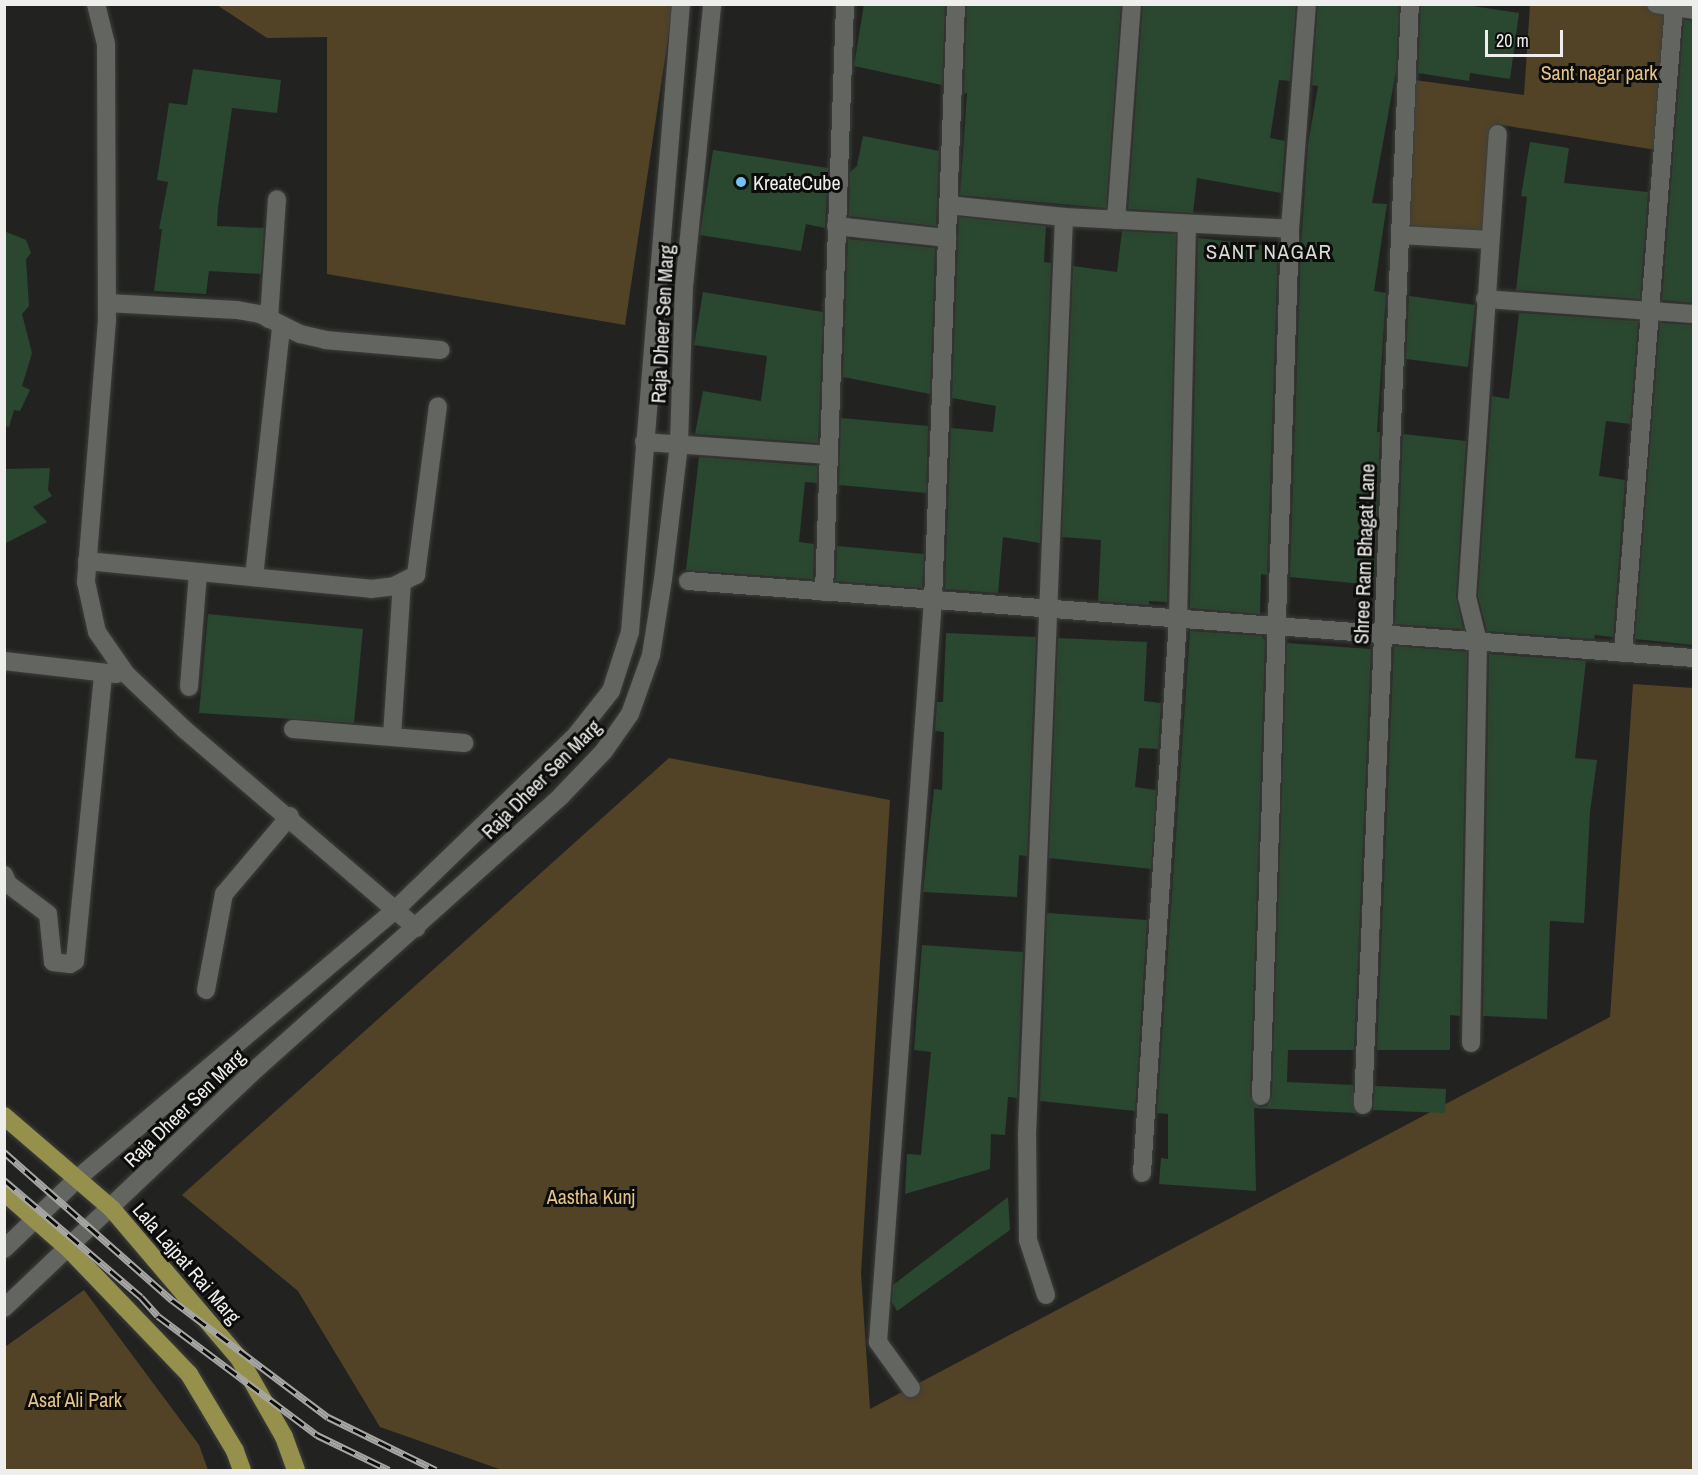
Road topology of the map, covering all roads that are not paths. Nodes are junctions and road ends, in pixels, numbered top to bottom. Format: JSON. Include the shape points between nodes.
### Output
{"nodes":[{"id":1,"x":96,"y":4,"type":"edge"},
{"id":2,"x":681,"y":4,"type":"edge"},
{"id":3,"x":712,"y":4,"type":"edge"},
{"id":4,"x":845,"y":4,"type":"edge"},
{"id":5,"x":956,"y":4,"type":"edge"},
{"id":6,"x":1132,"y":4,"type":"edge"},
{"id":7,"x":1307,"y":4,"type":"edge"},
{"id":8,"x":1410,"y":4,"type":"edge"},
{"id":9,"x":1665,"y":6,"type":"edge"},
{"id":10,"x":1694,"y":10,"type":"edge"},
{"id":11,"x":1498,"y":134,"type":"dead end"},
{"id":12,"x":277,"y":199,"type":"dead end"},
{"id":13,"x":948,"y":205,"type":"junction"},
{"id":14,"x":1064,"y":218,"type":"junction"},
{"id":15,"x":1116,"y":220,"type":"junction"},
{"id":16,"x":1187,"y":224,"type":"junction"},
{"id":17,"x":836,"y":226,"type":"junction"},
{"id":18,"x":1290,"y":228,"type":"junction"},
{"id":19,"x":1400,"y":236,"type":"junction"},
{"id":20,"x":947,"y":238,"type":"junction"},
{"id":21,"x":1490,"y":240,"type":"junction"},
{"id":22,"x":1485,"y":299,"type":"junction"},
{"id":23,"x":107,"y":303,"type":"junction"},
{"id":24,"x":1650,"y":311,"type":"junction"},
{"id":25,"x":1694,"y":314,"type":"edge"},
{"id":26,"x":275,"y":323,"type":"junction"},
{"id":27,"x":441,"y":350,"type":"dead end"},
{"id":28,"x":438,"y":406,"type":"dead end"},
{"id":29,"x":645,"y":442,"type":"junction"},
{"id":30,"x":678,"y":444,"type":"junction"},
{"id":31,"x":828,"y":455,"type":"junction"},
{"id":32,"x":87,"y":561,"type":"junction"},
{"id":33,"x":198,"y":572,"type":"junction"},
{"id":34,"x":254,"y":577,"type":"junction"},
{"id":35,"x":688,"y":581,"type":"dead end"},
{"id":36,"x":402,"y":582,"type":"junction"},
{"id":37,"x":824,"y":592,"type":"junction"},
{"id":38,"x":933,"y":600,"type":"junction"},
{"id":39,"x":1048,"y":609,"type":"junction"},
{"id":40,"x":1178,"y":619,"type":"junction"},
{"id":41,"x":1277,"y":626,"type":"junction"},
{"id":42,"x":1383,"y":634,"type":"junction"},
{"id":43,"x":1478,"y":642,"type":"junction"},
{"id":44,"x":1623,"y":653,"type":"junction"},
{"id":45,"x":1694,"y":658,"type":"edge"},
{"id":46,"x":4,"y":661,"type":"edge"},
{"id":47,"x":103,"y":673,"type":"junction"},
{"id":48,"x":126,"y":674,"type":"junction"},
{"id":49,"x":189,"y":687,"type":"dead end"},
{"id":50,"x":293,"y":729,"type":"dead end"},
{"id":51,"x":392,"y":736,"type":"junction"},
{"id":52,"x":464,"y":744,"type":"dead end"},
{"id":53,"x":290,"y":816,"type":"junction"},
{"id":54,"x":4,"y":876,"type":"edge"},
{"id":55,"x":395,"y":910,"type":"junction"},
{"id":56,"x":416,"y":928,"type":"junction"},
{"id":57,"x":206,"y":990,"type":"dead end"},
{"id":58,"x":1471,"y":1043,"type":"dead end"},
{"id":59,"x":1261,"y":1095,"type":"dead end"},
{"id":60,"x":1363,"y":1104,"type":"dead end"},
{"id":61,"x":4,"y":1116,"type":"edge"},
{"id":62,"x":1142,"y":1173,"type":"dead end"},
{"id":63,"x":78,"y":1178,"type":"junction"},
{"id":64,"x":4,"y":1192,"type":"edge"},
{"id":65,"x":112,"y":1209,"type":"junction"},
{"id":66,"x":34,"y":1217,"type":"junction"},
{"id":67,"x":4,"y":1249,"type":"edge"},
{"id":68,"x":70,"y":1250,"type":"junction"},
{"id":69,"x":1046,"y":1295,"type":"dead end"},
{"id":70,"x":4,"y":1308,"type":"edge"},
{"id":71,"x":911,"y":1388,"type":"dead end"},
{"id":72,"x":242,"y":1470,"type":"edge"},
{"id":73,"x":296,"y":1470,"type":"edge"}],
"edges":[{"from":1,"to":23,"type":"street","via":[[106,44]]},
{"from":2,"to":29,"type":"street","name":"Raja Dheer Sen Marg"},
{"from":3,"to":30,"type":"street","name":"Raja Dheer Sen Marg","via":[[684,287]]},
{"from":4,"to":17,"type":"street"},
{"from":5,"to":13,"type":"street"},
{"from":6,"to":15,"type":"street"},
{"from":7,"to":18,"type":"street"},
{"from":8,"to":19,"type":"street","name":"Shree Ram Bhagat Lane"},
{"from":9,"to":10,"type":"street"},
{"from":9,"to":24,"type":"street"},
{"from":11,"to":21,"type":"street"},
{"from":12,"to":26,"type":"street"},
{"from":13,"to":14,"type":"street"},
{"from":13,"to":20,"type":"street"},
{"from":14,"to":15,"type":"street"},
{"from":14,"to":39,"type":"street"},
{"from":15,"to":16,"type":"street"},
{"from":16,"to":18,"type":"street"},
{"from":16,"to":40,"type":"street"},
{"from":17,"to":20,"type":"street"},
{"from":17,"to":31,"type":"street"},
{"from":18,"to":41,"type":"street"},
{"from":19,"to":21,"type":"street"},
{"from":19,"to":42,"type":"street","name":"Shree Ram Bhagat Lane"},
{"from":20,"to":38,"type":"street"},
{"from":21,"to":22,"type":"street"},
{"from":22,"to":24,"type":"street"},
{"from":22,"to":43,"type":"street","via":[[1467,597]]},
{"from":23,"to":26,"type":"street","via":[[237,310]]},
{"from":23,"to":32,"type":"street"},
{"from":24,"to":25,"type":"street"},
{"from":24,"to":44,"type":"street"},
{"from":26,"to":27,"type":"street","via":[[325,340]]},
{"from":26,"to":34,"type":"street"},
{"from":28,"to":36,"type":"street","via":[[416,575]]},
{"from":29,"to":30,"type":"street"},
{"from":29,"to":55,"type":"street","name":"Raja Dheer Sen Marg","via":[[630,632],[611,691],[576,735]]},
{"from":30,"to":31,"type":"street"},
{"from":30,"to":56,"type":"street","name":"Raja Dheer Sen Marg","via":[[656,632],[630,714],[604,752],[561,796]]},
{"from":31,"to":37,"type":"street"},
{"from":32,"to":33,"type":"street"},
{"from":32,"to":48,"type":"street","via":[[86,582],[97,632]]},
{"from":33,"to":34,"type":"street"},
{"from":33,"to":49,"type":"street"},
{"from":34,"to":36,"type":"street","via":[[371,589]]},
{"from":35,"to":37,"type":"street"},
{"from":36,"to":51,"type":"street"},
{"from":37,"to":38,"type":"street"},
{"from":38,"to":39,"type":"street"},
{"from":38,"to":71,"type":"street","via":[[878,1342]]},
{"from":39,"to":40,"type":"street"},
{"from":39,"to":69,"type":"street","via":[[1027,1135],[1028,1240]]},
{"from":40,"to":41,"type":"street"},
{"from":40,"to":62,"type":"street"},
{"from":41,"to":42,"type":"street"},
{"from":41,"to":59,"type":"street"},
{"from":42,"to":43,"type":"street"},
{"from":42,"to":60,"type":"street","name":"Shree Ram Bhagat Lane"},
{"from":43,"to":44,"type":"street"},
{"from":43,"to":58,"type":"street"},
{"from":44,"to":45,"type":"street"},
{"from":46,"to":47,"type":"street"},
{"from":47,"to":48,"type":"street"},
{"from":47,"to":54,"type":"street","via":[[75,961],[52,962],[48,914],[8,884]]},
{"from":48,"to":53,"type":"street","via":[[183,729]]},
{"from":50,"to":51,"type":"street"},
{"from":51,"to":52,"type":"street"},
{"from":53,"to":55,"type":"street"},
{"from":53,"to":57,"type":"street","via":[[224,894]]},
{"from":55,"to":56,"type":"street"},
{"from":55,"to":63,"type":"street","name":"Raja Dheer Sen Marg"},
{"from":56,"to":65,"type":"street","name":"Raja Dheer Sen Marg","via":[[256,1069]]},
{"from":61,"to":63,"type":"main road","name":"Lala Lajpat Rai Marg"},
{"from":63,"to":65,"type":"main road","name":"Lala Lajpat Rai Marg"},
{"from":63,"to":66,"type":"street","name":"Raja Dheer Sen Marg"},
{"from":64,"to":66,"type":"main road"},
{"from":65,"to":68,"type":"street","name":"Raja Dheer Sen Marg"},
{"from":65,"to":73,"type":"main road","name":"Lala Lajpat Rai Marg","via":[[239,1358],[284,1437]]},
{"from":66,"to":67,"type":"street","name":"Raja Dheer Sen Marg"},
{"from":66,"to":68,"type":"main road"},
{"from":68,"to":70,"type":"street","name":"Raja Dheer Sen Marg"},
{"from":68,"to":72,"type":"main road","via":[[189,1374],[235,1451]]}]}
